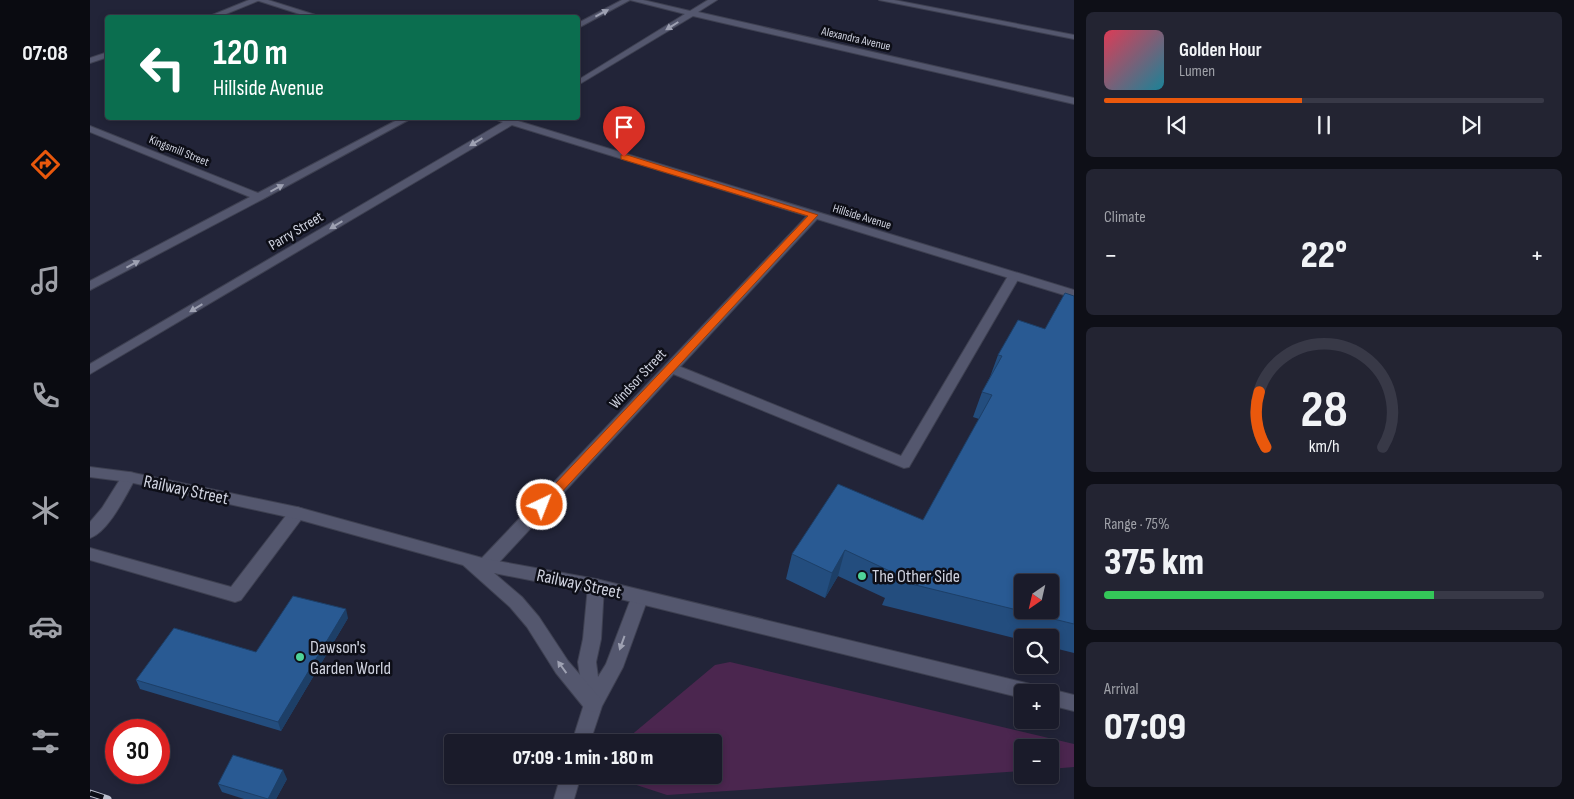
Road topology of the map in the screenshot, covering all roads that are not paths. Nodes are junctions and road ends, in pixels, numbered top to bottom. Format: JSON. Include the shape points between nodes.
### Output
{"nodes":[{"id":1,"x":256,"y":0,"type":"edge"},
{"id":2,"x":260,"y":0,"type":"edge"},
{"id":3,"x":627,"y":0,"type":"edge"},
{"id":4,"x":634,"y":0,"type":"edge"},
{"id":5,"x":713,"y":0,"type":"edge"},
{"id":6,"x":883,"y":0,"type":"edge"},
{"id":7,"x":691,"y":13,"type":"junction"},
{"id":8,"x":216,"y":15,"type":"edge"},
{"id":9,"x":312,"y":15,"type":"edge"},
{"id":10,"x":580,"y":25,"type":"edge"},
{"id":11,"x":1074,"y":37,"type":"edge"},
{"id":12,"x":105,"y":55,"type":"edge"},
{"id":13,"x":90,"y":60,"type":"edge"},
{"id":14,"x":580,"y":82,"type":"edge"},
{"id":15,"x":1074,"y":100,"type":"edge"},
{"id":16,"x":403,"y":120,"type":"edge"},
{"id":17,"x":508,"y":120,"type":"edge"},
{"id":18,"x":513,"y":120,"type":"edge"},
{"id":19,"x":90,"y":128,"type":"edge"},
{"id":20,"x":259,"y":197,"type":"junction"},
{"id":21,"x":814,"y":215,"type":"junction"},
{"id":22,"x":1014,"y":276,"type":"junction"},
{"id":23,"x":90,"y":286,"type":"edge"},
{"id":24,"x":1074,"y":294,"type":"edge"},
{"id":25,"x":671,"y":368,"type":"junction"},
{"id":26,"x":90,"y":370,"type":"edge"},
{"id":27,"x":90,"y":464,"type":"edge"},
{"id":28,"x":90,"y":472,"type":"edge"},
{"id":29,"x":129,"y":477,"type":"junction"},
{"id":30,"x":298,"y":513,"type":"junction"},
{"id":31,"x":90,"y":532,"type":"edge"},
{"id":32,"x":90,"y":554,"type":"edge"},
{"id":33,"x":467,"y":560,"type":"junction"},
{"id":34,"x":486,"y":565,"type":"junction"},
{"id":35,"x":596,"y":586,"type":"junction"},
{"id":36,"x":639,"y":598,"type":"junction"},
{"id":37,"x":1014,"y":688,"type":"edge"},
{"id":38,"x":1059,"y":699,"type":"edge"},
{"id":39,"x":1074,"y":703,"type":"edge"},
{"id":40,"x":593,"y":704,"type":"junction"},
{"id":41,"x":584,"y":734,"type":"edge"},
{"id":42,"x":568,"y":784,"type":"edge"},
{"id":43,"x":564,"y":799,"type":"edge"}],
"edges":[{"from":1,"to":8,"type":"street"},
{"from":2,"to":9,"type":"street"},
{"from":10,"to":3,"type":"street","one_way":true},
{"from":4,"to":7,"type":"street","name":"Alexandra Avenue"},
{"from":5,"to":7,"type":"street"},
{"from":6,"to":11,"type":"street"},
{"from":7,"to":14,"type":"street","one_way":true},
{"from":7,"to":15,"type":"street","name":"Alexandra Avenue"},
{"from":12,"to":13,"type":"street"},
{"from":20,"to":16,"type":"street","one_way":true},
{"from":17,"to":26,"type":"street","name":"Parry Street","one_way":true},
{"from":18,"to":21,"type":"street","name":"Hillside Avenue"},
{"from":19,"to":20,"type":"street","name":"Kingsmill Street"},
{"from":23,"to":20,"type":"street","one_way":true},
{"from":21,"to":22,"type":"street","name":"Hillside Avenue"},
{"from":21,"to":25,"type":"street","name":"Windsor Street"},
{"from":22,"to":24,"type":"street","name":"Hillside Avenue"},
{"from":22,"to":25,"type":"street","via":[[904,463]]},
{"from":25,"to":34,"type":"street","name":"Windsor Street"},
{"from":27,"to":29,"type":"street","name":"Railway Street"},
{"from":28,"to":29,"type":"street","name":"Railway Street"},
{"from":29,"to":30,"type":"street","name":"Railway Street"},
{"from":29,"to":31,"type":"street","via":[[108,512]]},
{"from":30,"to":32,"type":"street","via":[[236,595]]},
{"from":30,"to":33,"type":"street","name":"Railway Street"},
{"from":33,"to":34,"type":"street","name":"Railway Street"},
{"from":40,"to":33,"type":"street","one_way":true,"via":[[516,602]]},
{"from":34,"to":35,"type":"street","name":"Railway Street"},
{"from":35,"to":36,"type":"street","name":"Railway Street"},
{"from":35,"to":40,"type":"street","via":[[587,662]]},
{"from":36,"to":37,"type":"street","name":"Railway Street"},
{"from":36,"to":40,"type":"street","one_way":true,"via":[[614,667]]},
{"from":38,"to":39,"type":"street"},
{"from":40,"to":41,"type":"street"},
{"from":42,"to":43,"type":"street"}]}
